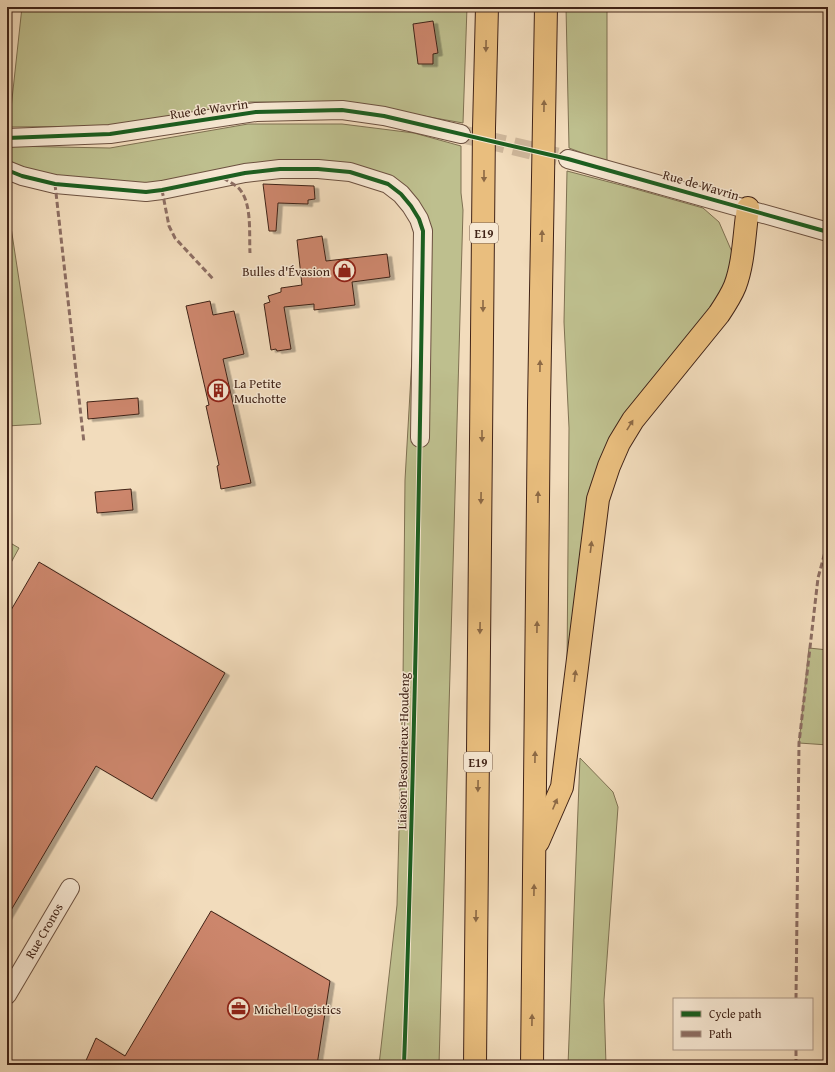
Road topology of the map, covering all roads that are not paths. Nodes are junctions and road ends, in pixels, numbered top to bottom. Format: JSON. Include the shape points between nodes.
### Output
{"nodes":[{"id":1,"x":487,"y":7,"type":"edge"},
{"id":2,"x":546,"y":7,"type":"edge"},
{"id":3,"x":461,"y":134,"type":"tunnel mouth"},
{"id":4,"x":7,"y":138,"type":"edge"},
{"id":5,"x":568,"y":159,"type":"tunnel mouth"},
{"id":6,"x":7,"y":170,"type":"edge"},
{"id":7,"x":748,"y":208,"type":"junction"},
{"id":8,"x":828,"y":232,"type":"edge"},
{"id":9,"x":420,"y":438,"type":"dead end"},
{"id":10,"x":534,"y":852,"type":"junction"},
{"id":11,"x":70,"y":888,"type":"dead end"},
{"id":12,"x":7,"y":995,"type":"edge"},
{"id":13,"x":475,"y":1065,"type":"edge"},
{"id":14,"x":532,"y":1065,"type":"edge"}],
"edges":[{"from":1,"to":13,"type":"highway","number":"E19","one_way":true},
{"from":10,"to":2,"type":"highway","one_way":true},
{"from":3,"to":4,"type":"street","name":"Rue de Wavrin","via":[[384,116],[342,110],[256,112],[110,134]]},
{"from":5,"to":7,"type":"street","name":"Rue de Wavrin"},
{"from":6,"to":9,"type":"street","via":[[54,184],[146,192],[245,172],[280,169],[350,172],[388,184],[411,206],[423,231]]},
{"from":7,"to":8,"type":"street","name":"Rue de Wavrin"},
{"from":10,"to":7,"type":"highway","one_way":true,"via":[[562,787],[598,499],[619,443],[633,420],[730,297],[738,273]]},
{"from":14,"to":10,"type":"highway","one_way":true},
{"from":11,"to":12,"type":"street","name":"Rue Cronos"}]}
